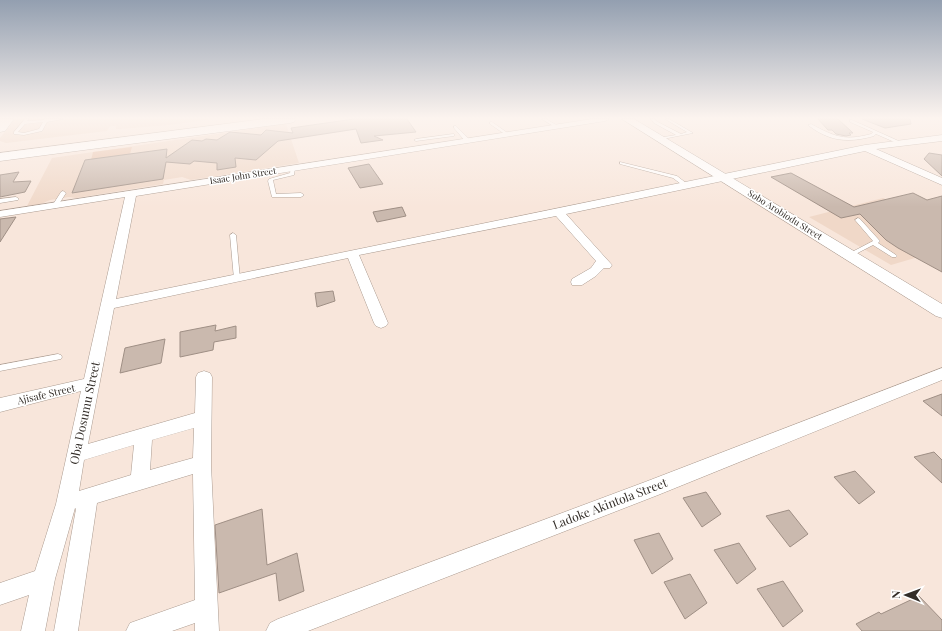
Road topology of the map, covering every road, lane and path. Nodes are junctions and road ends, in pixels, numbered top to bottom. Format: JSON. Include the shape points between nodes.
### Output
{"nodes":[{"id":1,"x":57,"y":148,"type":"edge"},
{"id":2,"x":418,"y":148,"type":"edge"},
{"id":3,"x":676,"y":148,"type":"edge"},
{"id":4,"x":863,"y":148,"type":"edge"},
{"id":5,"x":866,"y":148,"type":"edge"},
{"id":6,"x":0,"y":157,"type":"edge"},
{"id":7,"x":622,"y":163,"type":"dead end"},
{"id":8,"x":293,"y":168,"type":"junction"},
{"id":9,"x":724,"y":178,"type":"junction"},
{"id":10,"x":942,"y":182,"type":"edge"},
{"id":11,"x":687,"y":186,"type":"junction"},
{"id":12,"x":63,"y":193,"type":"dead end"},
{"id":13,"x":131,"y":194,"type":"junction"},
{"id":14,"x":300,"y":196,"type":"dead end"},
{"id":15,"x":16,"y":198,"type":"dead end"},
{"id":16,"x":0,"y":201,"type":"edge"},
{"id":17,"x":55,"y":206,"type":"junction"},
{"id":18,"x":559,"y":212,"type":"junction"},
{"id":19,"x":0,"y":214,"type":"edge"},
{"id":20,"x":858,"y":220,"type":"dead end"},
{"id":21,"x":233,"y":235,"type":"dead end"},
{"id":22,"x":875,"y":244,"type":"junction"},
{"id":23,"x":352,"y":253,"type":"junction"},
{"id":24,"x":850,"y":255,"type":"junction"},
{"id":25,"x":894,"y":256,"type":"dead end"},
{"id":26,"x":237,"y":279,"type":"junction"},
{"id":27,"x":577,"y":282,"type":"dead end"},
{"id":28,"x":108,"y":306,"type":"junction"},
{"id":29,"x":942,"y":312,"type":"edge"},
{"id":30,"x":381,"y":322,"type":"dead end"},
{"id":31,"x":58,"y":357,"type":"dead end"},
{"id":32,"x":0,"y":368,"type":"edge"},
{"id":33,"x":942,"y":374,"type":"edge"},
{"id":34,"x":204,"y":377,"type":"dead end"},
{"id":35,"x":91,"y":383,"type":"junction"},
{"id":36,"x":0,"y":405,"type":"edge"},
{"id":37,"x":203,"y":418,"type":"junction"},
{"id":38,"x":144,"y":435,"type":"junction"},
{"id":39,"x":76,"y":455,"type":"junction"},
{"id":40,"x":202,"y":466,"type":"junction"},
{"id":41,"x":140,"y":482,"type":"junction"},
{"id":42,"x":44,"y":579,"type":"junction"},
{"id":43,"x":0,"y":594,"type":"edge"},
{"id":44,"x":205,"y":608,"type":"junction"},
{"id":45,"x":34,"y":631,"type":"edge"},
{"id":46,"x":66,"y":631,"type":"edge"},
{"id":47,"x":138,"y":631,"type":"edge"},
{"id":48,"x":207,"y":631,"type":"edge"},
{"id":49,"x":278,"y":631,"type":"edge"}],
"edges":[{"from":1,"to":6,"type":"main road"},
{"from":2,"to":8,"type":"street","name":"Isaac John Street"},
{"from":3,"to":9,"type":"street","name":"Sobo Arobiodu Street"},
{"from":4,"to":9,"type":"street"},
{"from":5,"to":10,"type":"street"},
{"from":7,"to":11,"type":"lane","via":[[675,177]]},
{"from":8,"to":13,"type":"street","name":"Isaac John Street"},
{"from":8,"to":14,"type":"lane","via":[[292,174],[270,181],[274,196]]},
{"from":9,"to":11,"type":"street"},
{"from":9,"to":24,"type":"street","name":"Sobo Arobiodu Street"},
{"from":11,"to":18,"type":"street"},
{"from":12,"to":17,"type":"lane"},
{"from":13,"to":17,"type":"street","name":"Isaac John Street"},
{"from":13,"to":28,"type":"street","name":"Oba Dosumu Street"},
{"from":15,"to":16,"type":"lane"},
{"from":17,"to":19,"type":"street","name":"Isaac John Street"},
{"from":18,"to":23,"type":"street"},
{"from":18,"to":27,"type":"street","via":[[604,263]]},
{"from":20,"to":22,"type":"lane","via":[[877,241]]},
{"from":21,"to":26,"type":"lane"},
{"from":22,"to":24,"type":"lane"},
{"from":22,"to":25,"type":"lane"},
{"from":23,"to":26,"type":"street"},
{"from":23,"to":30,"type":"street"},
{"from":24,"to":29,"type":"street","name":"Sobo Arobiodu Street"},
{"from":26,"to":28,"type":"street"},
{"from":28,"to":35,"type":"street","name":"Oba Dosumu Street"},
{"from":31,"to":32,"type":"lane"},
{"from":33,"to":49,"type":"street","name":"Ladoke Akintola Street","via":[[651,489]]},
{"from":34,"to":37,"type":"street"},
{"from":35,"to":36,"type":"street","name":"Ajisafe Street"},
{"from":35,"to":39,"type":"street","name":"Oba Dosumu Street"},
{"from":37,"to":38,"type":"street"},
{"from":37,"to":40,"type":"street"},
{"from":38,"to":39,"type":"street"},
{"from":38,"to":41,"type":"street"},
{"from":39,"to":42,"type":"street","name":"Oba Dosumu Street","via":[[66,504]]},
{"from":40,"to":41,"type":"street","via":[[196,465]]},
{"from":40,"to":44,"type":"street"},
{"from":41,"to":46,"type":"street","via":[[83,499]]},
{"from":42,"to":43,"type":"street"},
{"from":42,"to":45,"type":"street","name":"Oba Dosumu Street"},
{"from":44,"to":47,"type":"street"},
{"from":44,"to":48,"type":"street"}]}
